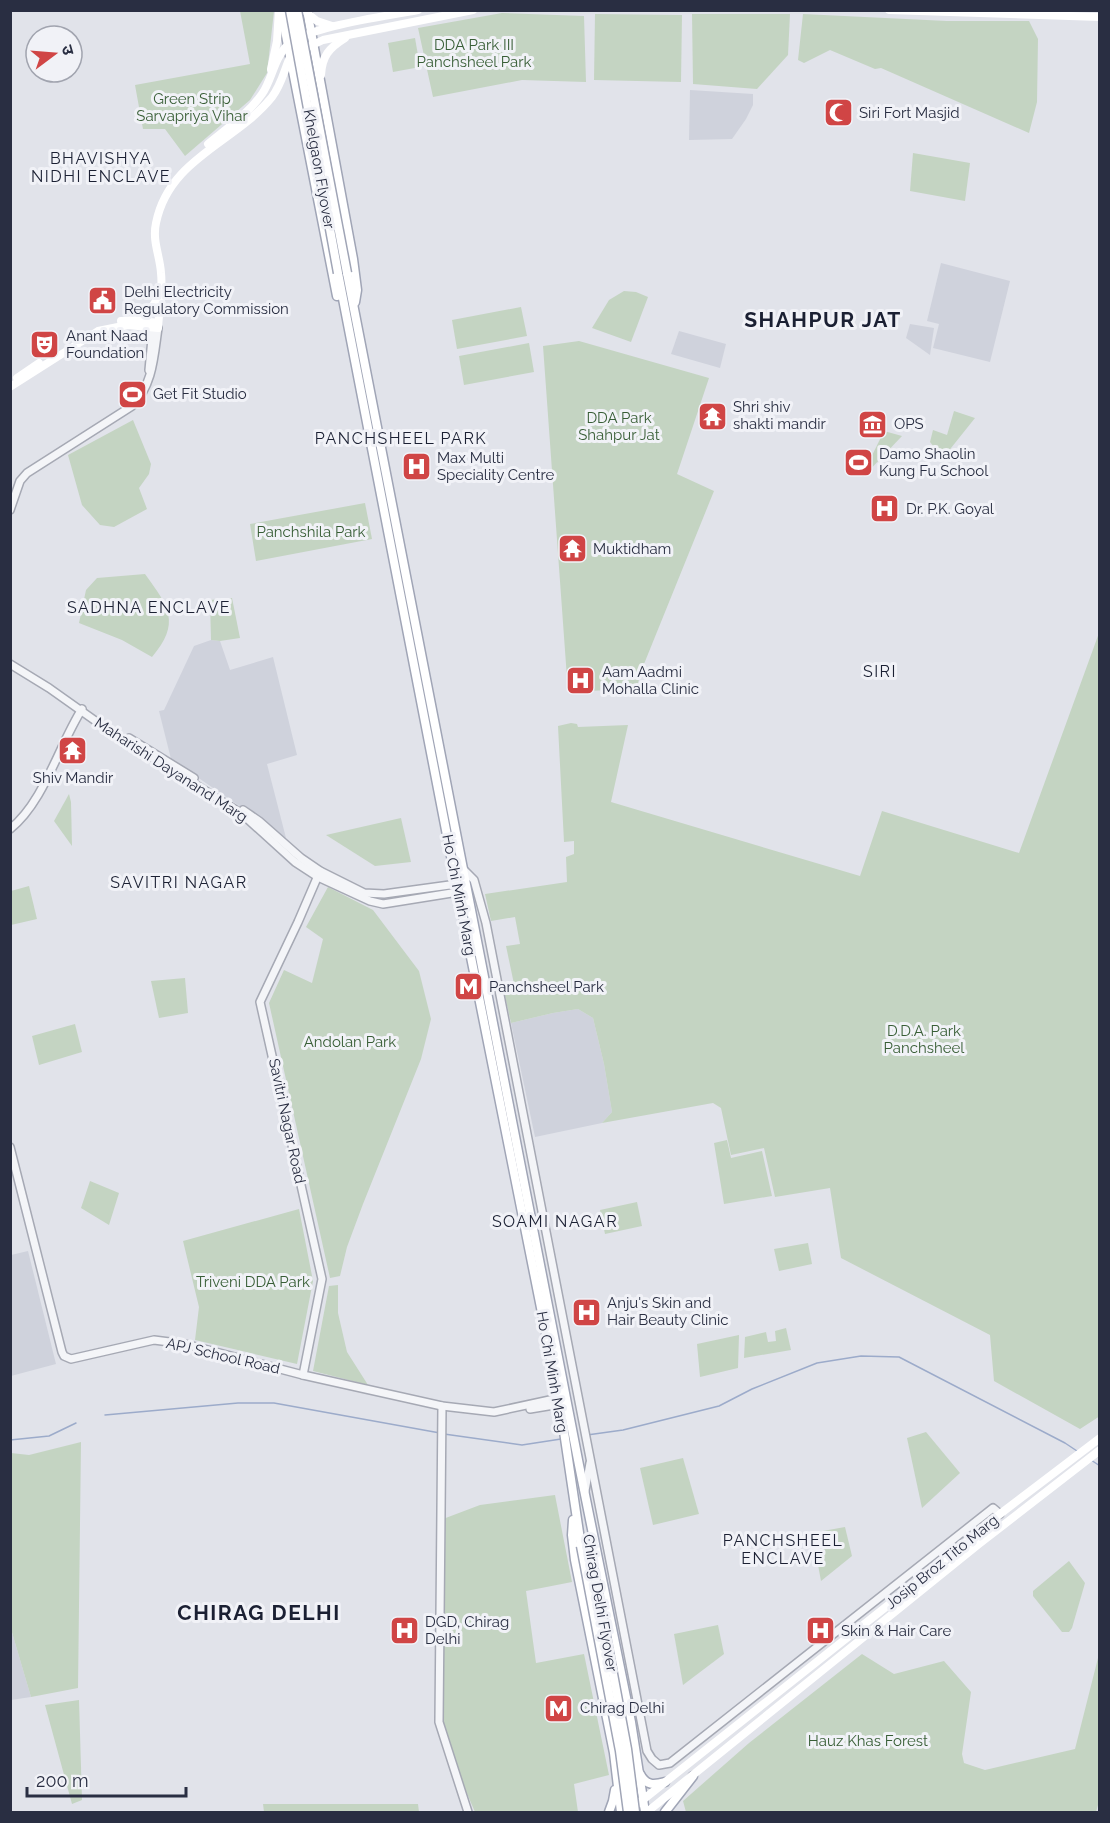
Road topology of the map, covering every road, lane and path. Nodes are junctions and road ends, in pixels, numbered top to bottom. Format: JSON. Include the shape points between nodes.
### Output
{"nodes":[{"id":1,"x":280,"y":10,"type":"edge"},
{"id":2,"x":290,"y":10,"type":"edge"},
{"id":3,"x":297,"y":10,"type":"edge"},
{"id":4,"x":418,"y":10,"type":"edge"},
{"id":5,"x":473,"y":10,"type":"edge"},
{"id":6,"x":889,"y":10,"type":"edge"},
{"id":7,"x":307,"y":12,"type":"edge"},
{"id":8,"x":1100,"y":16,"type":"edge"},
{"id":9,"x":334,"y":27,"type":"junction"},
{"id":10,"x":351,"y":33,"type":"junction"},
{"id":11,"x":312,"y":38,"type":"junction"},
{"id":12,"x":288,"y":45,"type":"junction"},
{"id":13,"x":291,"y":55,"type":"junction"},
{"id":14,"x":320,"y":84,"type":"junction"},
{"id":15,"x":266,"y":87,"type":"junction"},
{"id":16,"x":326,"y":112,"type":"junction"},
{"id":17,"x":301,"y":116,"type":"junction"},
{"id":18,"x":204,"y":151,"type":"junction"},
{"id":19,"x":188,"y":164,"type":"junction"},
{"id":20,"x":343,"y":273,"type":"junction"},
{"id":21,"x":157,"y":299,"type":"junction"},
{"id":22,"x":354,"y":305,"type":"junction"},
{"id":23,"x":137,"y":323,"type":"junction"},
{"id":24,"x":155,"y":326,"type":"junction"},
{"id":25,"x":348,"y":327,"type":"junction"},
{"id":26,"x":151,"y":338,"type":"junction"},
{"id":27,"x":150,"y":372,"type":"junction"},
{"id":28,"x":10,"y":382,"type":"edge"},
{"id":29,"x":10,"y":387,"type":"edge"},
{"id":30,"x":10,"y":510,"type":"edge"},
{"id":31,"x":10,"y":664,"type":"edge"},
{"id":32,"x":80,"y":709,"type":"junction"},
{"id":33,"x":10,"y":829,"type":"edge"},
{"id":34,"x":464,"y":870,"type":"junction"},
{"id":35,"x":319,"y":874,"type":"junction"},
{"id":36,"x":438,"y":887,"type":"junction"},
{"id":37,"x":457,"y":888,"type":"junction"},
{"id":38,"x":419,"y":889,"type":"junction"},
{"id":39,"x":438,"y":895,"type":"junction"},
{"id":40,"x":420,"y":899,"type":"junction"},
{"id":41,"x":10,"y":1147,"type":"edge"},
{"id":42,"x":110,"y":1350,"type":"junction"},
{"id":43,"x":303,"y":1375,"type":"junction"},
{"id":44,"x":562,"y":1402,"type":"junction"},
{"id":45,"x":442,"y":1408,"type":"junction"},
{"id":46,"x":1096,"y":1440,"type":"edge"},
{"id":47,"x":1100,"y":1450,"type":"edge"},
{"id":48,"x":590,"y":1461,"type":"junction"},
{"id":49,"x":579,"y":1465,"type":"junction"},
{"id":50,"x":585,"y":1494,"type":"junction"},
{"id":51,"x":574,"y":1498,"type":"junction"},
{"id":52,"x":1000,"y":1515,"type":"junction"},
{"id":53,"x":585,"y":1545,"type":"junction"},
{"id":54,"x":621,"y":1673,"type":"junction"},
{"id":55,"x":598,"y":1677,"type":"junction"},
{"id":56,"x":639,"y":1771,"type":"junction"},
{"id":57,"x":617,"y":1776,"type":"junction"},
{"id":58,"x":693,"y":1776,"type":"junction"},
{"id":59,"x":666,"y":1782,"type":"junction"},
{"id":60,"x":644,"y":1800,"type":"junction"},
{"id":61,"x":468,"y":1812,"type":"edge"},
{"id":62,"x":609,"y":1812,"type":"edge"},
{"id":63,"x":621,"y":1812,"type":"edge"},
{"id":64,"x":627,"y":1812,"type":"edge"},
{"id":65,"x":635,"y":1812,"type":"edge"},
{"id":66,"x":646,"y":1812,"type":"edge"},
{"id":67,"x":665,"y":1812,"type":"edge"}],
"edges":[{"from":1,"to":12,"type":"main road"},
{"from":1,"to":15,"type":"main road"},
{"from":2,"to":20,"type":"main road","name":"Khelgaon Flyover","bridge":true},
{"from":3,"to":20,"type":"main road","name":"Khelgaon Flyover","bridge":true},
{"from":4,"to":9,"type":"main road"},
{"from":5,"to":10,"type":"main road"},
{"from":6,"to":8,"type":"main road"},
{"from":7,"to":9,"type":"main road","via":[[317,21]]},
{"from":7,"to":11,"type":"main road"},
{"from":9,"to":11,"type":"main road"},
{"from":10,"to":11,"type":"main road"},
{"from":10,"to":14,"type":"main road","via":[[325,55]]},
{"from":11,"to":12,"type":"main road"},
{"from":11,"to":13,"type":"main road"},
{"from":11,"to":14,"type":"main road"},
{"from":12,"to":13,"type":"main road"},
{"from":12,"to":15,"type":"main road"},
{"from":13,"to":17,"type":"main road"},
{"from":13,"to":18,"type":"main road","via":[[271,99]]},
{"from":14,"to":16,"type":"main road"},
{"from":15,"to":18,"type":"main road"},
{"from":16,"to":17,"type":"main road","via":[[321,104],[311,102],[303,107]]},
{"from":16,"to":22,"type":"main road","via":[[353,260],[357,290]]},
{"from":17,"to":25,"type":"main road","via":[[332,275]]},
{"from":18,"to":19,"type":"main road"},
{"from":19,"to":21,"type":"main road","via":[[165,189],[152,223]]},
{"from":19,"to":24,"type":"main road","via":[[169,191],[156,225],[162,280]]},
{"from":20,"to":22,"type":"main road","name":"Khelgaon Flyover"},
{"from":20,"to":25,"type":"main road","name":"Khelgaon Flyover"},
{"from":21,"to":23,"type":"main road"},
{"from":21,"to":24,"type":"main road"},
{"from":22,"to":34,"type":"main road","name":"Ho Chi Minh Marg"},
{"from":23,"to":24,"type":"main road"},
{"from":23,"to":26,"type":"street"},
{"from":23,"to":28,"type":"main road","via":[[110,323],[87,332]]},
{"from":23,"to":29,"type":"main road","via":[[88,335]]},
{"from":24,"to":26,"type":"street"},
{"from":24,"to":27,"type":"street"},
{"from":25,"to":37,"type":"main road","name":"Ho Chi Minh Marg"},
{"from":26,"to":27,"type":"street"},
{"from":27,"to":30,"type":"street","via":[[144,391],[132,406],[27,472]]},
{"from":31,"to":32,"type":"street","name":"Maharishi Dayanand Marg"},
{"from":32,"to":33,"type":"street","via":[[33,804]]},
{"from":32,"to":35,"type":"street","name":"Maharishi Dayanand Marg","via":[[257,823],[295,862]]},
{"from":34,"to":44,"type":"main road","name":"Ho Chi Minh Marg"},
{"from":34,"to":48,"type":"street","via":[[474,880],[486,923]]},
{"from":35,"to":38,"type":"street","name":"Maharishi Dayanand Marg","via":[[364,893]]},
{"from":35,"to":40,"type":"street","name":"Maharishi Dayanand Marg","via":[[370,901],[383,904]]},
{"from":35,"to":43,"type":"street","name":"Savitri Nagar Road","via":[[260,1002],[322,1279]]},
{"from":36,"to":37,"type":"street","name":"Maharishi Dayanand Marg"},
{"from":36,"to":38,"type":"street","name":"Maharishi Dayanand Marg"},
{"from":36,"to":39,"type":"street"},
{"from":37,"to":39,"type":"street","name":"Maharishi Dayanand Marg"},
{"from":37,"to":44,"type":"main road","name":"Ho Chi Minh Marg"},
{"from":38,"to":40,"type":"street"},
{"from":39,"to":40,"type":"street","name":"Maharishi Dayanand Marg"},
{"from":41,"to":42,"type":"street","name":"APJ School Road","via":[[62,1352],[71,1359]]},
{"from":42,"to":43,"type":"street","name":"APJ School Road","via":[[154,1340],[185,1344]]},
{"from":42,"to":45,"type":"street","via":[[156,1344],[184,1348]]},
{"from":43,"to":45,"type":"street","name":"APJ School Road"},
{"from":44,"to":45,"type":"street","via":[[497,1415]]},
{"from":44,"to":49,"type":"main road","name":"Ho Chi Minh Marg"},
{"from":44,"to":51,"type":"main road","name":"Ho Chi Minh Marg"},
{"from":45,"to":61,"type":"street","via":[[439,1722]]},
{"from":46,"to":52,"type":"main road","name":"Josip Broz Tito Marg"},
{"from":47,"to":58,"type":"main road","name":"Josip Broz Tito Marg"},
{"from":48,"to":50,"type":"street"},
{"from":48,"to":52,"type":"street","via":[[647,1750],[655,1763],[662,1765],[670,1763],[993,1508]]},
{"from":49,"to":50,"type":"main road"},
{"from":49,"to":53,"type":"main road","name":"Chirag Delhi Flyover"},
{"from":50,"to":54,"type":"main road"},
{"from":51,"to":53,"type":"main road","name":"Chirag Delhi Flyover"},
{"from":51,"to":55,"type":"main road","via":[[575,1560]]},
{"from":52,"to":59,"type":"main road","name":"Josip Broz Tito Marg"},
{"from":53,"to":64,"type":"main road","name":"Chirag Delhi Flyover","bridge":true},
{"from":53,"to":65,"type":"main road","name":"Chirag Delhi Flyover","bridge":true,"via":[[627,1749]]},
{"from":54,"to":55,"type":"main road"},
{"from":54,"to":56,"type":"main road"},
{"from":55,"to":57,"type":"main road"},
{"from":56,"to":59,"type":"main road","via":[[648,1784]]},
{"from":56,"to":60,"type":"main road"},
{"from":57,"to":62,"type":"main road"},
{"from":57,"to":63,"type":"main road"},
{"from":58,"to":66,"type":"main road","name":"Josip Broz Tito Marg"},
{"from":58,"to":67,"type":"main road"},
{"from":59,"to":60,"type":"main road","name":"Josip Broz Tito Marg"},
{"from":60,"to":64,"type":"main road","name":"Josip Broz Tito Marg"},
{"from":60,"to":66,"type":"main road"}]}
